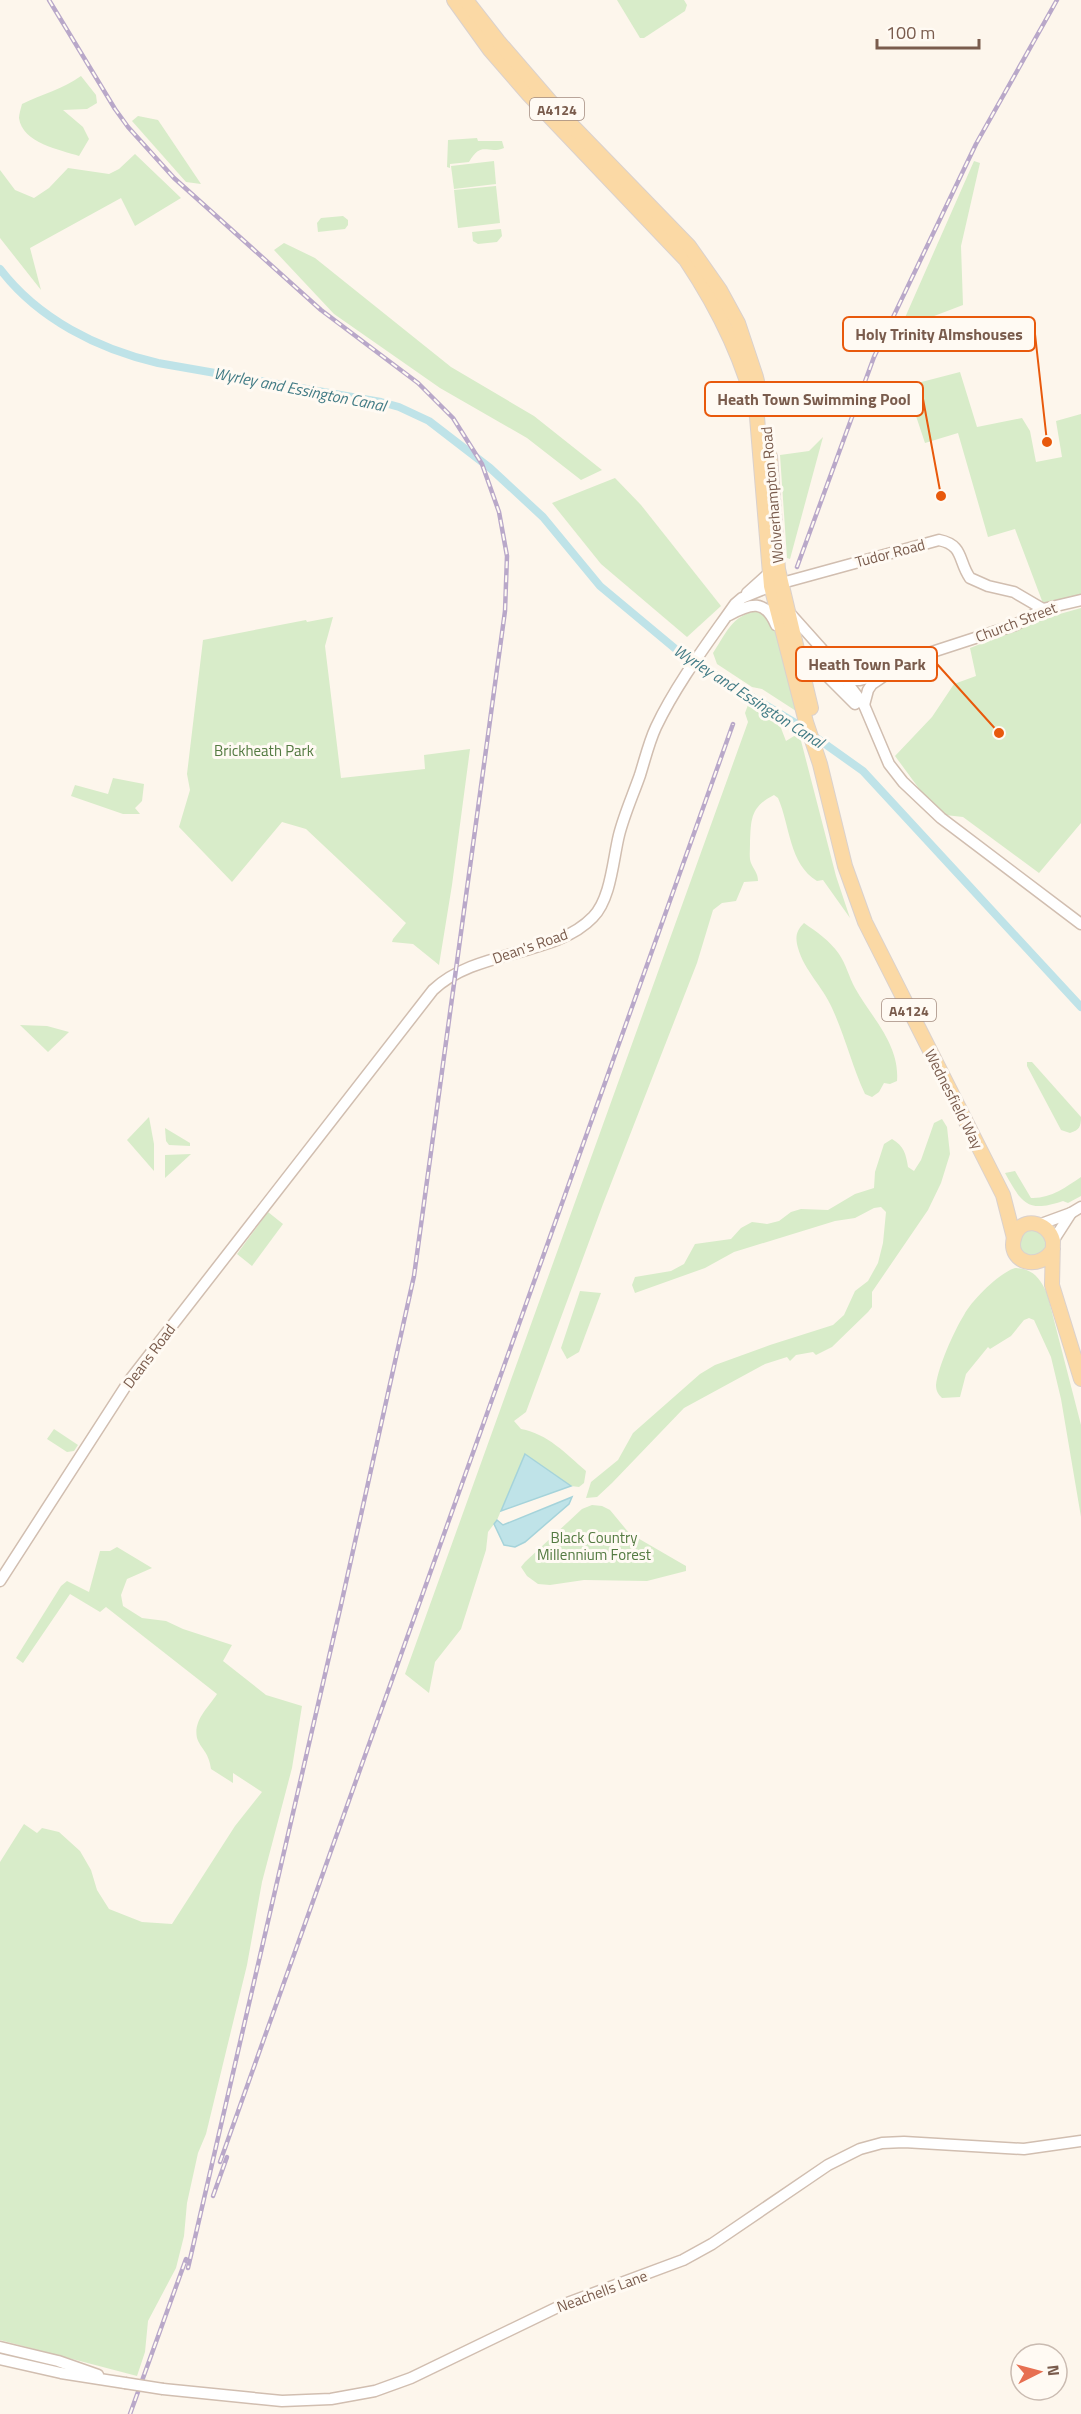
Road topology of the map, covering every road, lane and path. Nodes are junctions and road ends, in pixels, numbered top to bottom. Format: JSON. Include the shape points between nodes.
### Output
{"nodes":[{"id":1,"x":454,"y":0,"type":"edge"},
{"id":2,"x":466,"y":0,"type":"edge"},
{"id":3,"x":494,"y":45,"type":"junction"},
{"id":4,"x":773,"y":584,"type":"junction"},
{"id":5,"x":1014,"y":592,"type":"junction"},
{"id":6,"x":1081,"y":600,"type":"edge"},
{"id":7,"x":1043,"y":609,"type":"junction"},
{"id":8,"x":738,"y":610,"type":"junction"},
{"id":9,"x":787,"y":610,"type":"junction"},
{"id":10,"x":726,"y":616,"type":"junction"},
{"id":11,"x":1015,"y":625,"type":"junction"},
{"id":12,"x":810,"y":635,"type":"junction"},
{"id":13,"x":789,"y":645,"type":"junction"},
{"id":14,"x":802,"y":664,"type":"junction"},
{"id":15,"x":885,"y":673,"type":"junction"},
{"id":16,"x":835,"y":678,"type":"junction"},
{"id":17,"x":804,"y":696,"type":"junction"},
{"id":18,"x":864,"y":705,"type":"junction"},
{"id":19,"x":872,"y":726,"type":"junction"},
{"id":20,"x":1081,"y":924,"type":"edge"},
{"id":21,"x":314,"y":1142,"type":"joint"},
{"id":22,"x":1004,"y":1198,"type":"junction"},
{"id":23,"x":1081,"y":1207,"type":"edge"},
{"id":24,"x":1071,"y":1213,"type":"junction"},
{"id":25,"x":1039,"y":1224,"type":"junction"},
{"id":26,"x":1014,"y":1238,"type":"junction"},
{"id":27,"x":1053,"y":1245,"type":"junction"},
{"id":28,"x":1032,"y":1263,"type":"junction"},
{"id":29,"x":1052,"y":1284,"type":"junction"},
{"id":30,"x":1080,"y":1373,"type":"edge"},
{"id":31,"x":0,"y":1581,"type":"edge"},
{"id":32,"x":1081,"y":2141,"type":"edge"},
{"id":33,"x":0,"y":2347,"type":"edge"},
{"id":34,"x":0,"y":2359,"type":"edge"},
{"id":35,"x":62,"y":2368,"type":"junction"}],
"edges":[{"from":1,"to":3,"type":"main road","number":"A4124"},
{"from":2,"to":3,"type":"main road","number":"A4124"},
{"from":3,"to":4,"type":"main road","name":"Wolverhampton Road","number":"A4124","via":[[613,177],[689,246],[738,323],[761,416]]},
{"from":4,"to":5,"type":"street","name":"Tudor Road","via":[[939,540],[955,546],[970,578]]},
{"from":4,"to":8,"type":"street"},
{"from":4,"to":9,"type":"main road","name":"Wolverhampton Road","number":"A4124"},
{"from":4,"to":10,"type":"street","via":[[742,598]]},
{"from":4,"to":13,"type":"main road","number":"A4124"},
{"from":5,"to":7,"type":"street","name":"Tudor Road"},
{"from":5,"to":11,"type":"street","via":[[1023,603]]},
{"from":6,"to":7,"type":"street","name":"Church Street"},
{"from":7,"to":11,"type":"street","name":"Church Street"},
{"from":8,"to":10,"type":"street"},
{"from":8,"to":13,"type":"street","via":[[764,606]]},
{"from":9,"to":12,"type":"street"},
{"from":9,"to":13,"type":"main road","name":"Wolverhampton Road","number":"A4124"},
{"from":10,"to":21,"type":"street","name":"Dean's Road","via":[[655,729],[597,914],[565,936],[501,955],[443,980]]},
{"from":11,"to":15,"type":"street","name":"Church Street","via":[[929,653]]},
{"from":12,"to":13,"type":"street","via":[[800,633]]},
{"from":12,"to":16,"type":"street"},
{"from":13,"to":14,"type":"main road","name":"Wolverhampton Road","number":"A4124"},
{"from":13,"to":14,"type":"street"},
{"from":13,"to":17,"type":"main road","number":"A4124"},
{"from":14,"to":16,"type":"street"},
{"from":14,"to":17,"type":"main road","number":"A4124"},
{"from":15,"to":16,"type":"street","name":"Church Street","via":[[860,680]]},
{"from":15,"to":18,"type":"street","name":"Church Street","via":[[868,690]]},
{"from":16,"to":18,"type":"street"},
{"from":16,"to":19,"type":"street"},
{"from":17,"to":22,"type":"main road","name":"Wednesfield Way","number":"A4124","via":[[845,866],[865,922]]},
{"from":18,"to":19,"type":"street"},
{"from":19,"to":20,"type":"street","via":[[889,764],[921,801]]},
{"from":21,"to":31,"type":"street","name":"Deans Road","via":[[129,1381]]},
{"from":22,"to":25,"type":"main road","name":"Wednesfield Way","number":"A4124"},
{"from":22,"to":26,"type":"main road","name":"Wednesfield Way","number":"A4124"},
{"from":23,"to":24,"type":"street"},
{"from":24,"to":25,"type":"street"},
{"from":24,"to":27,"type":"street"},
{"from":25,"to":26,"type":"main road","via":[[1022,1226]]},
{"from":25,"to":27,"type":"main road","via":[[1050,1232]]},
{"from":26,"to":28,"type":"main road","via":[[1017,1256]]},
{"from":27,"to":28,"type":"main road","via":[[1044,1260]]},
{"from":27,"to":29,"type":"main road"},
{"from":28,"to":29,"type":"main road"},
{"from":29,"to":30,"type":"main road"},
{"from":32,"to":35,"type":"street","name":"Neachells Lane","bridge":true,"via":[[1024,2149],[904,2142],[860,2149],[828,2165],[683,2260],[562,2305],[411,2378],[375,2391],[331,2399],[282,2401],[164,2389]]},
{"from":33,"to":35,"type":"street","name":"Neachells Lane"},
{"from":34,"to":35,"type":"street","name":"Neachells Lane"}]}
